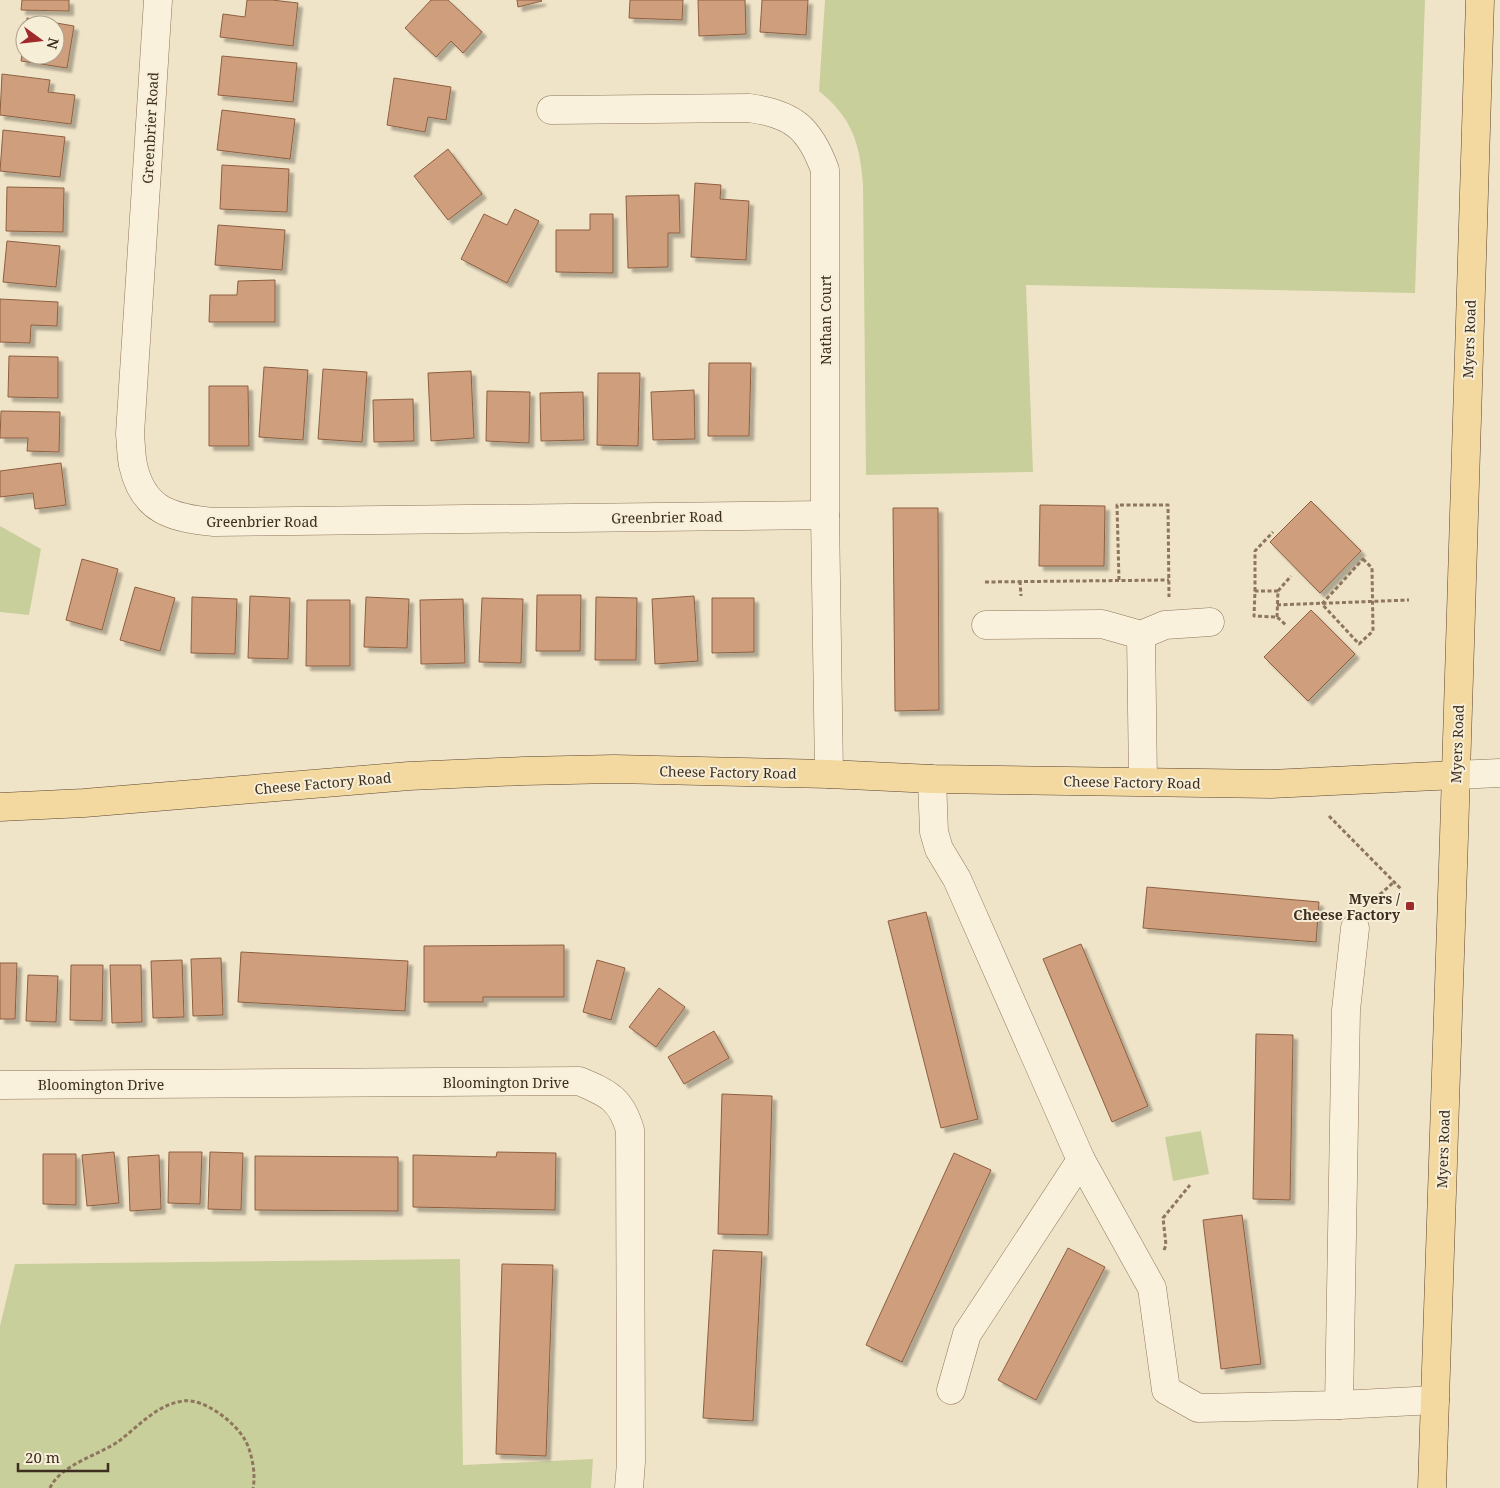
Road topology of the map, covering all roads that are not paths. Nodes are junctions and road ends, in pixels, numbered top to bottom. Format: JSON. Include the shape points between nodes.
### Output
{"nodes":[{"id":1,"x":158,"y":0,"type":"edge"},
{"id":2,"x":1480,"y":0,"type":"edge"},
{"id":3,"x":551,"y":110,"type":"dead end"},
{"id":4,"x":825,"y":515,"type":"junction"},
{"id":5,"x":1210,"y":622,"type":"dead end"},
{"id":6,"x":986,"y":624,"type":"dead end"},
{"id":7,"x":1141,"y":635,"type":"junction"},
{"id":8,"x":1500,"y":773,"type":"edge"},
{"id":9,"x":829,"y":774,"type":"junction"},
{"id":10,"x":1456,"y":775,"type":"junction"},
{"id":11,"x":932,"y":778,"type":"junction"},
{"id":12,"x":1143,"y":781,"type":"junction"},
{"id":13,"x":0,"y":807,"type":"edge"},
{"id":14,"x":1355,"y":928,"type":"dead end"},
{"id":15,"x":0,"y":1085,"type":"edge"},
{"id":16,"x":1080,"y":1160,"type":"junction"},
{"id":17,"x":951,"y":1390,"type":"dead end"},
{"id":18,"x":1435,"y":1400,"type":"junction"},
{"id":19,"x":1340,"y":1405,"type":"junction"},
{"id":20,"x":629,"y":1488,"type":"edge"},
{"id":21,"x":1432,"y":1488,"type":"edge"}],
"edges":[{"from":1,"to":4,"type":"street","name":"Greenbrier Road","via":[[130,434],[133,465],[142,489],[154,505],[192,520],[214,522]]},
{"from":2,"to":10,"type":"main road","name":"Myers Road"},
{"from":3,"to":4,"type":"street","name":"Nathan Court","via":[[749,108],[771,111],[791,120],[805,132],[825,170]]},
{"from":4,"to":9,"type":"street","name":"Nathan Court"},
{"from":5,"to":7,"type":"street","via":[[1165,625]]},
{"from":6,"to":7,"type":"street","via":[[1102,624]]},
{"from":7,"to":12,"type":"street"},
{"from":8,"to":10,"type":"street"},
{"from":9,"to":11,"type":"main road","name":"Cheese Factory Road"},
{"from":9,"to":13,"type":"main road","name":"Cheese Factory Road","via":[[614,769],[457,774]]},
{"from":10,"to":12,"type":"main road","name":"Cheese Factory Road","via":[[1271,784]]},
{"from":10,"to":18,"type":"main road","name":"Myers Road"},
{"from":11,"to":12,"type":"main road","name":"Cheese Factory Road"},
{"from":11,"to":16,"type":"street","via":[[934,832],[939,849],[961,888]]},
{"from":14,"to":19,"type":"street","via":[[1346,1010]]},
{"from":15,"to":20,"type":"street","name":"Bloomington Drive","via":[[579,1081],[599,1089],[615,1100],[625,1113],[630,1130]]},
{"from":16,"to":17,"type":"street","via":[[967,1334]]},
{"from":16,"to":19,"type":"street","via":[[1152,1288],[1166,1390],[1198,1408]]},
{"from":18,"to":19,"type":"street"},
{"from":18,"to":21,"type":"main road","name":"Myers Road"}]}
